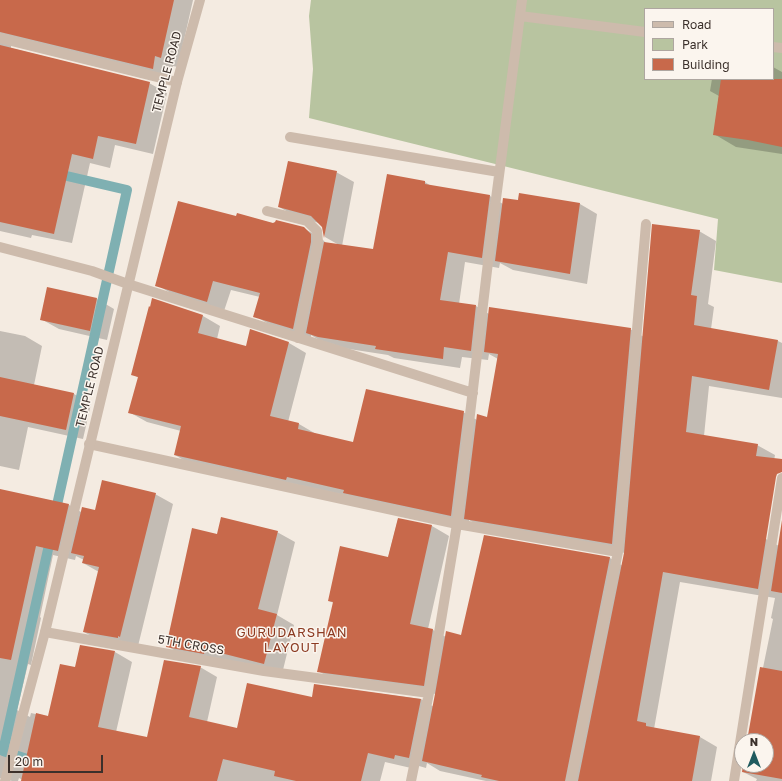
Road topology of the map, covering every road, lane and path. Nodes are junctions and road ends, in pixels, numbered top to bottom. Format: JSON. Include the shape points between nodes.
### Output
{"nodes":[{"id":1,"x":200,"y":0,"type":"edge"},
{"id":2,"x":522,"y":0,"type":"edge"},
{"id":3,"x":520,"y":16,"type":"junction"},
{"id":4,"x":644,"y":32,"type":"edge"},
{"id":5,"x":0,"y":38,"type":"edge"},
{"id":6,"x":177,"y":82,"type":"junction"},
{"id":7,"x":290,"y":137,"type":"dead end"},
{"id":8,"x":500,"y":172,"type":"junction"},
{"id":9,"x":267,"y":211,"type":"dead end"},
{"id":10,"x":646,"y":224,"type":"dead end"},
{"id":11,"x":0,"y":247,"type":"edge"},
{"id":12,"x":124,"y":283,"type":"junction"},
{"id":13,"x":298,"y":338,"type":"junction"},
{"id":14,"x":473,"y":393,"type":"junction"},
{"id":15,"x":89,"y":444,"type":"junction"},
{"id":16,"x":782,"y":478,"type":"edge"},
{"id":17,"x":457,"y":524,"type":"junction"},
{"id":18,"x":618,"y":552,"type":"junction"},
{"id":19,"x":45,"y":632,"type":"junction"},
{"id":20,"x":429,"y":693,"type":"junction"},
{"id":21,"x":5,"y":781,"type":"edge"},
{"id":22,"x":410,"y":781,"type":"edge"},
{"id":23,"x":571,"y":781,"type":"edge"},
{"id":24,"x":734,"y":781,"type":"edge"}],
"edges":[{"from":1,"to":6,"type":"street","name":"TEMPLE ROAD"},
{"from":2,"to":3,"type":"street"},
{"from":3,"to":4,"type":"street"},
{"from":3,"to":8,"type":"street"},
{"from":5,"to":6,"type":"street"},
{"from":6,"to":12,"type":"street","name":"TEMPLE ROAD"},
{"from":7,"to":8,"type":"street"},
{"from":8,"to":14,"type":"street"},
{"from":9,"to":13,"type":"street","via":[[307,221],[317,231],[318,242]]},
{"from":10,"to":18,"type":"street"},
{"from":11,"to":12,"type":"street","via":[[92,271]]},
{"from":12,"to":13,"type":"street"},
{"from":12,"to":15,"type":"street","name":"TEMPLE ROAD"},
{"from":13,"to":14,"type":"street"},
{"from":14,"to":17,"type":"street"},
{"from":15,"to":17,"type":"street"},
{"from":15,"to":19,"type":"street","name":"TEMPLE ROAD"},
{"from":16,"to":24,"type":"street"},
{"from":17,"to":18,"type":"street"},
{"from":17,"to":20,"type":"street"},
{"from":18,"to":23,"type":"street"},
{"from":19,"to":20,"type":"street","name":"5TH CROSS","via":[[264,671]]},
{"from":19,"to":21,"type":"street","name":"TEMPLE ROAD"},
{"from":20,"to":22,"type":"street"}]}
